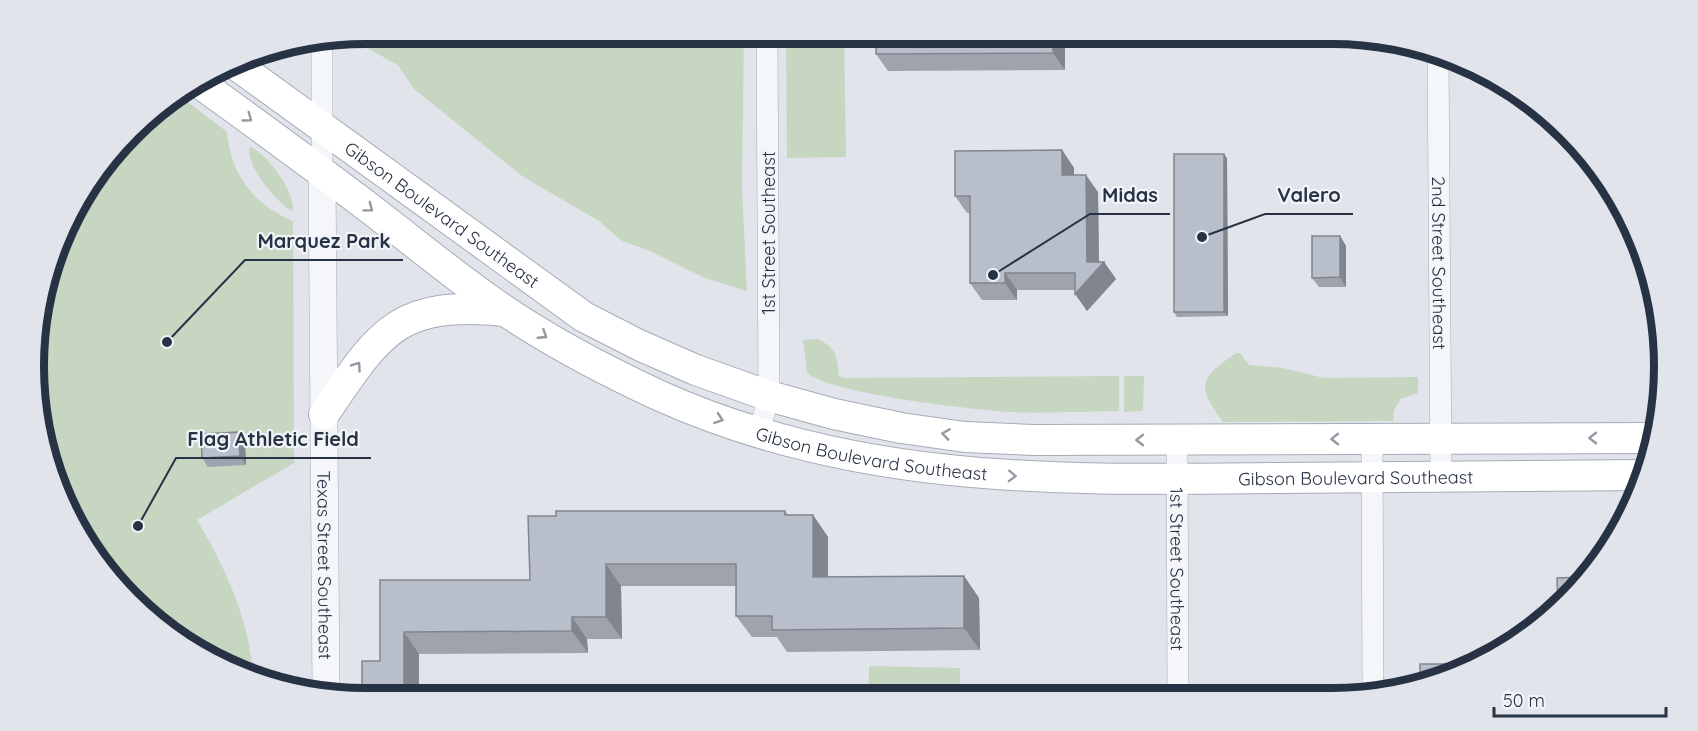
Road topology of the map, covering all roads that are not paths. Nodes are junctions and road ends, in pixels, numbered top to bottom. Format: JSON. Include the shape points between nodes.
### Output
{"nodes":[{"id":1,"x":767,"y":43,"type":"edge"},
{"id":2,"x":322,"y":46,"type":"edge"},
{"id":3,"x":1438,"y":62,"type":"edge"},
{"id":4,"x":241,"y":68,"type":"edge"},
{"id":5,"x":205,"y":87,"type":"edge"},
{"id":6,"x":322,"y":129,"type":"junction"},
{"id":7,"x":322,"y":172,"type":"junction"},
{"id":8,"x":506,"y":310,"type":"junction"},
{"id":9,"x":769,"y":396,"type":"junction"},
{"id":10,"x":324,"y":414,"type":"junction"},
{"id":11,"x":759,"y":432,"type":"junction"},
{"id":12,"x":1646,"y":438,"type":"edge"},
{"id":13,"x":1372,"y":439,"type":"junction"},
{"id":14,"x":1441,"y":439,"type":"junction"},
{"id":15,"x":1178,"y":441,"type":"junction"},
{"id":16,"x":1635,"y":475,"type":"edge"},
{"id":17,"x":1372,"y":477,"type":"junction"},
{"id":18,"x":1441,"y":477,"type":"junction"},
{"id":19,"x":1178,"y":479,"type":"junction"},
{"id":20,"x":326,"y":685,"type":"edge"},
{"id":21,"x":1373,"y":685,"type":"edge"},
{"id":22,"x":1179,"y":688,"type":"edge"}],
"edges":[{"from":1,"to":9,"type":"street","name":"1st Street Southeast"},
{"from":2,"to":6,"type":"street","name":"Texas Street Southeast"},
{"from":3,"to":14,"type":"street","name":"2nd Street Southeast"},
{"from":4,"to":6,"type":"main road","name":"Gibson Boulevard Southeast"},
{"from":5,"to":7,"type":"main road","name":"Gibson Boulevard Southeast","one_way":true},
{"from":6,"to":7,"type":"street","name":"Texas Street Southeast"},
{"from":6,"to":9,"type":"main road","name":"Gibson Boulevard Southeast","via":[[584,317],[696,370]]},
{"from":7,"to":8,"type":"main road","name":"Gibson Boulevard Southeast","one_way":true},
{"from":7,"to":10,"type":"street","name":"Texas Street Southeast"},
{"from":10,"to":8,"type":"main road","one_way":true,"via":[[370,347],[400,323],[434,310]]},
{"from":8,"to":11,"type":"main road","name":"Gibson Boulevard Southeast","one_way":true,"via":[[552,340],[658,395]]},
{"from":9,"to":11,"type":"street","name":"1st Street Southeast"},
{"from":15,"to":9,"type":"main road","name":"Gibson Boulevard Southeast","one_way":true,"via":[[965,437],[901,428]]},
{"from":10,"to":20,"type":"street","name":"Texas Street Southeast"},
{"from":11,"to":19,"type":"main road","name":"Gibson Boulevard Southeast","one_way":true,"via":[[854,457],[948,472]]},
{"from":12,"to":14,"type":"main road","name":"Gibson Boulevard Southeast","one_way":true},
{"from":13,"to":14,"type":"main road","name":"Gibson Boulevard Southeast"},
{"from":13,"to":15,"type":"main road","name":"Gibson Boulevard Southeast","one_way":true},
{"from":13,"to":17,"type":"street"},
{"from":14,"to":18,"type":"street","name":"2nd Street Southeast"},
{"from":15,"to":19,"type":"street","name":"1st Street Southeast"},
{"from":16,"to":18,"type":"main road","name":"Gibson Boulevard Southeast"},
{"from":17,"to":18,"type":"main road","name":"Gibson Boulevard Southeast"},
{"from":17,"to":19,"type":"main road","name":"Gibson Boulevard Southeast"},
{"from":17,"to":21,"type":"street"},
{"from":19,"to":22,"type":"street","name":"1st Street Southeast"}]}
